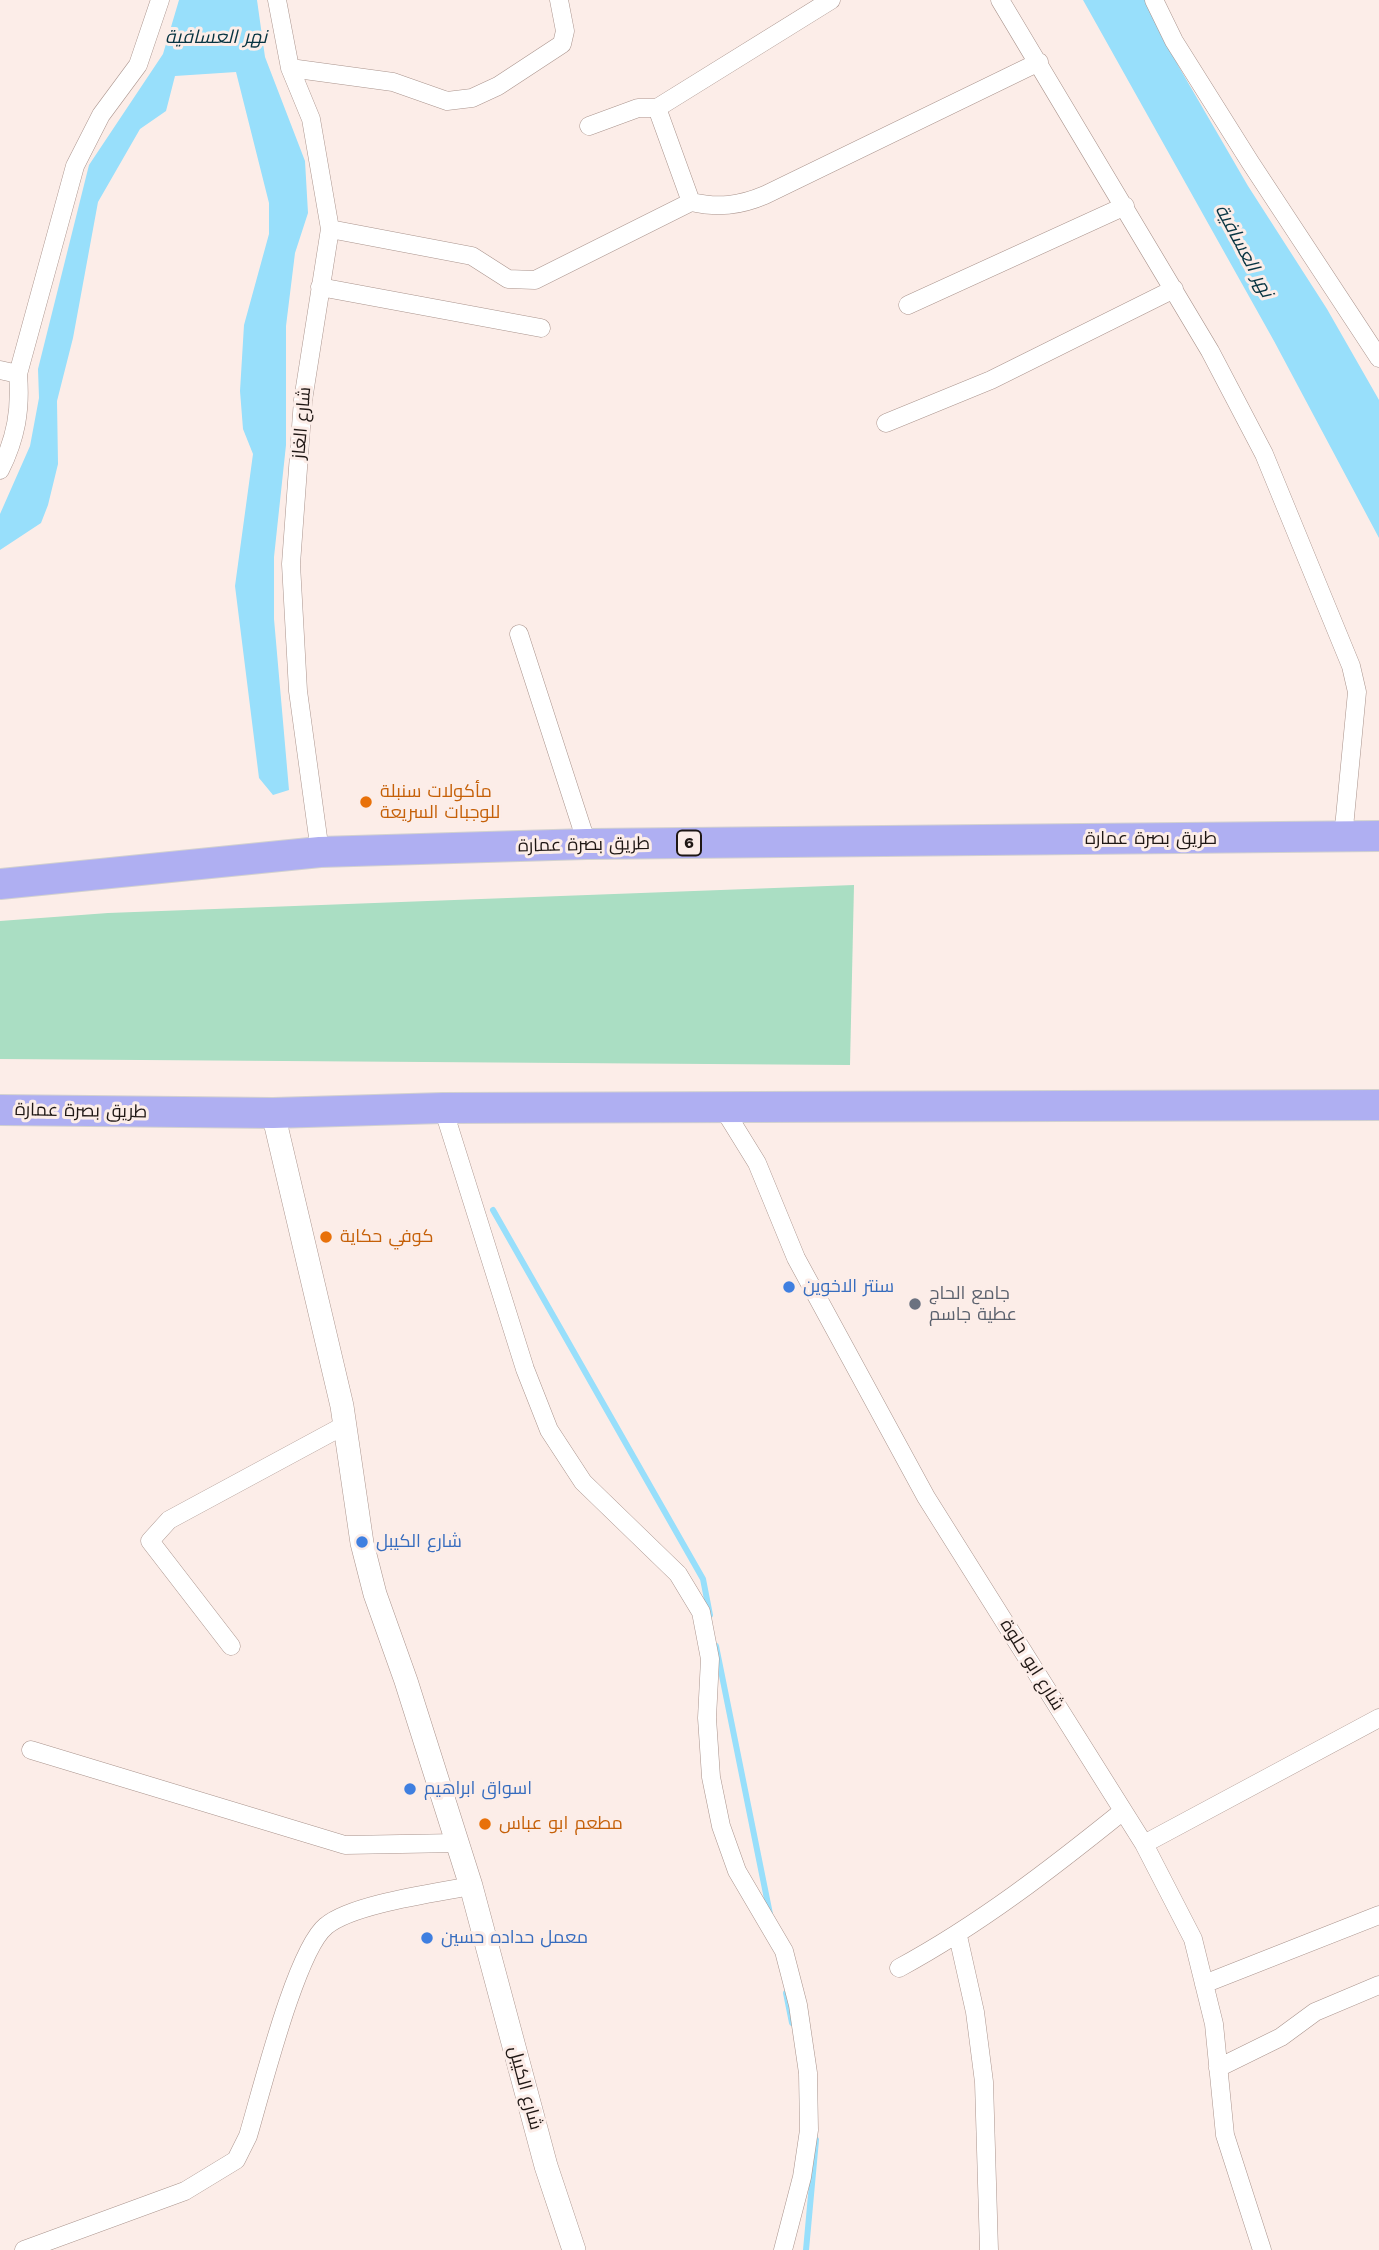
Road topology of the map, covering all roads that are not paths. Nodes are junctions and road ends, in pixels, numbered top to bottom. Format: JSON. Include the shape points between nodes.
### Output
{"nodes":[{"id":1,"x":160,"y":0,"type":"edge"},
{"id":2,"x":277,"y":0,"type":"edge"},
{"id":3,"x":559,"y":0,"type":"edge"},
{"id":4,"x":831,"y":0,"type":"edge"},
{"id":5,"x":1000,"y":0,"type":"edge"},
{"id":6,"x":1154,"y":0,"type":"edge"},
{"id":7,"x":1039,"y":62,"type":"junction"},
{"id":8,"x":290,"y":68,"type":"junction"},
{"id":9,"x":657,"y":108,"type":"junction"},
{"id":10,"x":589,"y":127,"type":"dead end"},
{"id":11,"x":691,"y":202,"type":"junction"},
{"id":12,"x":1125,"y":206,"type":"junction"},
{"id":13,"x":330,"y":229,"type":"junction"},
{"id":14,"x":320,"y":287,"type":"junction"},
{"id":15,"x":1174,"y":289,"type":"junction"},
{"id":16,"x":908,"y":304,"type":"dead end"},
{"id":17,"x":541,"y":328,"type":"dead end"},
{"id":18,"x":1379,"y":358,"type":"edge"},
{"id":19,"x":0,"y":370,"type":"edge"},
{"id":20,"x":18,"y":374,"type":"junction"},
{"id":21,"x":886,"y":423,"type":"dead end"},
{"id":22,"x":0,"y":470,"type":"edge"},
{"id":23,"x":519,"y":634,"type":"dead end"},
{"id":24,"x":1379,"y":836,"type":"edge"},
{"id":25,"x":1343,"y":838,"type":"junction"},
{"id":26,"x":587,"y":844,"type":"junction"},
{"id":27,"x":320,"y":852,"type":"junction"},
{"id":28,"x":0,"y":884,"type":"edge"},
{"id":29,"x":1379,"y":1105,"type":"edge"},
{"id":30,"x":443,"y":1108,"type":"junction"},
{"id":31,"x":723,"y":1108,"type":"junction"},
{"id":32,"x":0,"y":1110,"type":"edge"},
{"id":33,"x":272,"y":1113,"type":"junction"},
{"id":34,"x":345,"y":1425,"type":"junction"},
{"id":35,"x":231,"y":1646,"type":"dead end"},
{"id":36,"x":1379,"y":1718,"type":"edge"},
{"id":37,"x":31,"y":1750,"type":"dead end"},
{"id":38,"x":1123,"y":1811,"type":"junction"},
{"id":39,"x":457,"y":1843,"type":"junction"},
{"id":40,"x":1144,"y":1844,"type":"junction"},
{"id":41,"x":471,"y":1886,"type":"junction"},
{"id":42,"x":1379,"y":1915,"type":"edge"},
{"id":43,"x":958,"y":1936,"type":"junction"},
{"id":44,"x":899,"y":1968,"type":"dead end"},
{"id":45,"x":1204,"y":1984,"type":"junction"},
{"id":46,"x":1379,"y":1985,"type":"edge"},
{"id":47,"x":1218,"y":2068,"type":"junction"},
{"id":48,"x":24,"y":2250,"type":"edge"},
{"id":49,"x":574,"y":2250,"type":"edge"},
{"id":50,"x":783,"y":2250,"type":"edge"},
{"id":51,"x":989,"y":2250,"type":"edge"},
{"id":52,"x":1262,"y":2250,"type":"edge"}],
"edges":[{"from":1,"to":20,"type":"street","via":[[138,65],[101,115],[75,166]]},
{"from":2,"to":8,"type":"street","name":"شارع الغاز"},
{"from":3,"to":8,"type":"street","via":[[565,31],[562,44],[472,98],[447,101],[393,82]]},
{"from":4,"to":9,"type":"street"},
{"from":5,"to":7,"type":"street"},
{"from":6,"to":18,"type":"street","via":[[1174,41]]},
{"from":7,"to":11,"type":"street","via":[[742,204],[714,207]]},
{"from":7,"to":12,"type":"street"},
{"from":8,"to":13,"type":"street","name":"شارع الغاز","via":[[311,119]]},
{"from":9,"to":10,"type":"street","via":[[638,108]]},
{"from":9,"to":11,"type":"street"},
{"from":11,"to":13,"type":"street","via":[[535,280],[508,279],[472,256]]},
{"from":12,"to":15,"type":"street"},
{"from":12,"to":16,"type":"street"},
{"from":13,"to":14,"type":"street","name":"شارع الغاز"},
{"from":14,"to":17,"type":"street"},
{"from":14,"to":27,"type":"street","name":"شارع الغاز","via":[[303,400],[291,564],[298,691]]},
{"from":15,"to":21,"type":"street","via":[[991,380]]},
{"from":15,"to":25,"type":"street","via":[[1264,454],[1352,666],[1357,692]]},
{"from":19,"to":20,"type":"street"},
{"from":20,"to":22,"type":"street","via":[[21,403],[14,443]]},
{"from":23,"to":26,"type":"street"},
{"from":24,"to":25,"type":"highway","name":"طريق بصرة عمارة","number":"6"},
{"from":25,"to":26,"type":"highway","name":"طريق بصرة عمارة","number":"6"},
{"from":26,"to":27,"type":"highway","name":"طريق بصرة عمارة","number":"6"},
{"from":27,"to":28,"type":"highway","name":"طريق بصرة عمارة","number":"6"},
{"from":29,"to":31,"type":"highway","name":"طريق بصرة عمارة"},
{"from":30,"to":31,"type":"highway","name":"طريق بصرة عمارة"},
{"from":30,"to":33,"type":"highway","name":"طريق بصرة عمارة"},
{"from":30,"to":50,"type":"street","via":[[525,1369],[549,1430],[583,1482],[678,1574],[701,1612],[710,1659],[711,1777],[721,1826],[737,1871],[784,1951],[808,2073],[804,2166]]},
{"from":31,"to":38,"type":"street","name":"شارع ابو حلوة","via":[[757,1163],[796,1258],[926,1497]]},
{"from":32,"to":33,"type":"highway","name":"طريق بصرة عمارة"},
{"from":33,"to":34,"type":"street","name":"شارع الكيبل"},
{"from":34,"to":35,"type":"street","via":[[169,1520],[150,1541]]},
{"from":34,"to":39,"type":"street","name":"شارع الكيبل","via":[[362,1544],[375,1594]]},
{"from":36,"to":40,"type":"street"},
{"from":37,"to":39,"type":"street","via":[[345,1845]]},
{"from":38,"to":40,"type":"street","name":"شارع ابو حلوة"},
{"from":38,"to":43,"type":"street"},
{"from":39,"to":41,"type":"street","name":"شارع الكيبل"},
{"from":40,"to":45,"type":"street","name":"شارع ابو حلوة","via":[[1193,1938]]},
{"from":41,"to":48,"type":"street","via":[[358,1910],[327,1925],[312,1941],[236,2160],[185,2191]]},
{"from":41,"to":49,"type":"street","name":"شارع الكيبل","via":[[546,2166]]},
{"from":42,"to":45,"type":"street"},
{"from":43,"to":44,"type":"street"},
{"from":43,"to":51,"type":"street","via":[[984,2082]]},
{"from":45,"to":47,"type":"street","name":"شارع ابو حلوة"},
{"from":46,"to":47,"type":"street","via":[[1315,2012],[1281,2037]]},
{"from":47,"to":52,"type":"street","name":"شارع ابو حلوة","via":[[1225,2135]]}]}
